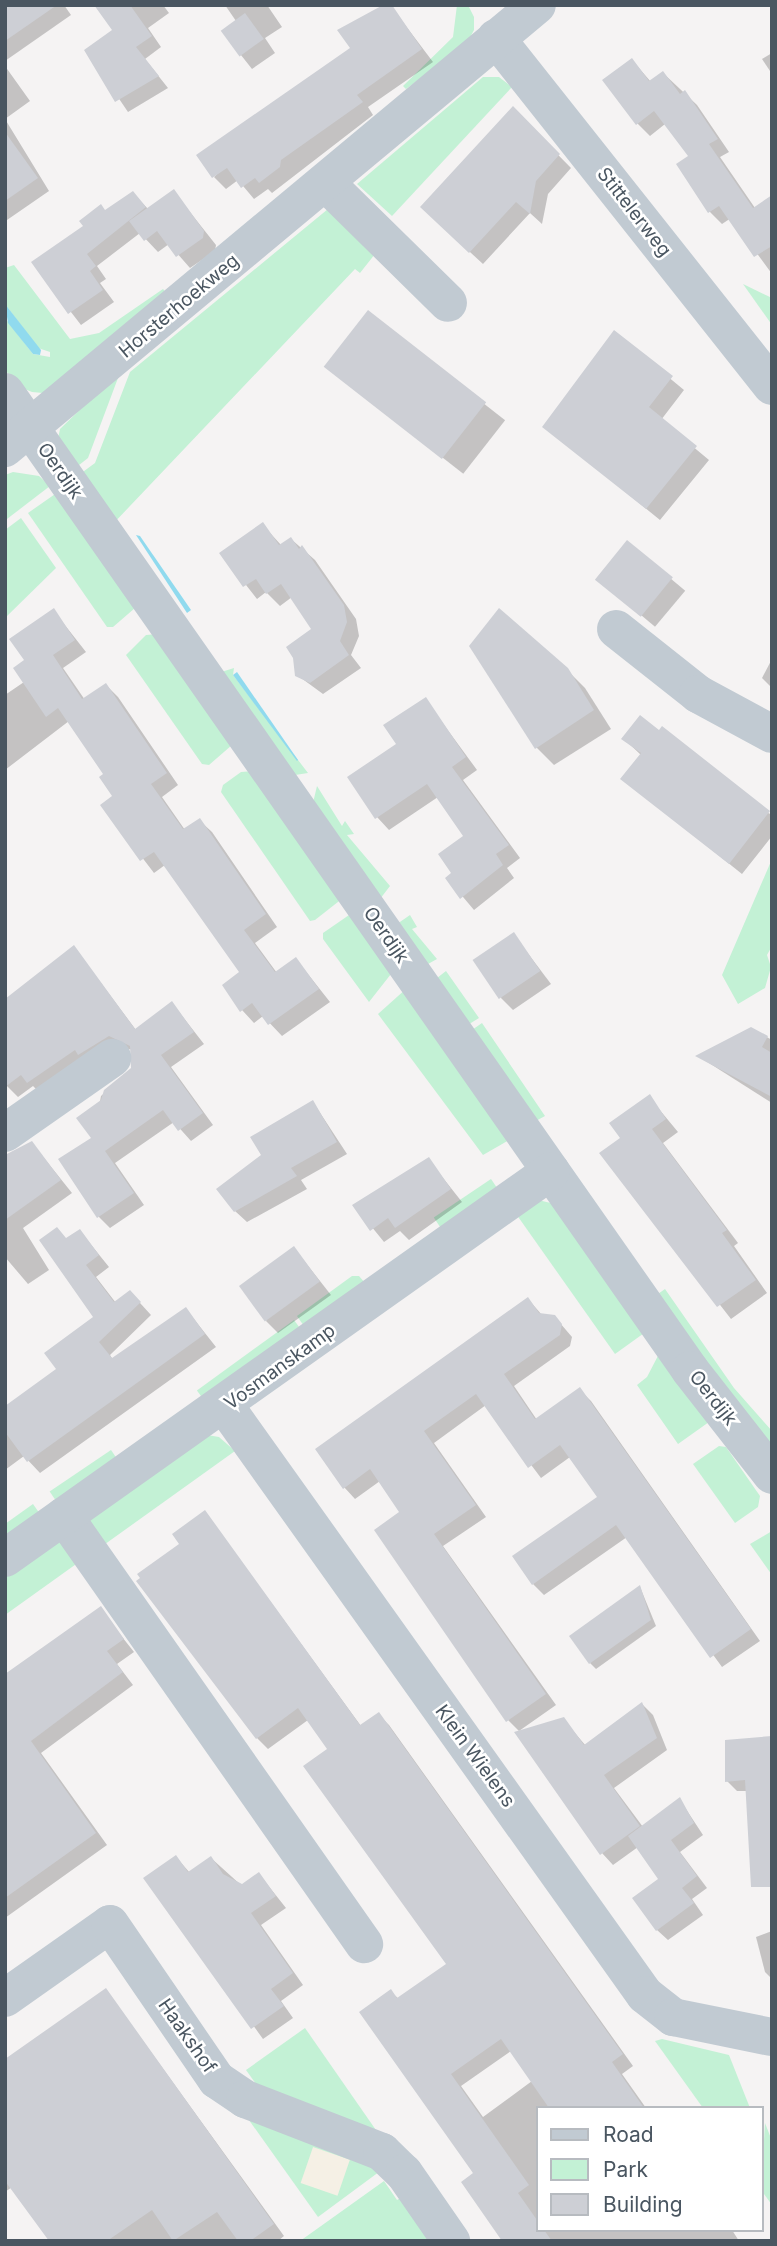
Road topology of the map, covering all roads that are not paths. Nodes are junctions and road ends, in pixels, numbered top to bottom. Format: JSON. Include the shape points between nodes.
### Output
{"nodes":[{"id":1,"x":537,"y":5,"type":"edge"},
{"id":2,"x":496,"y":24,"type":"edge"},
{"id":3,"x":326,"y":183,"type":"junction"},
{"id":4,"x":448,"y":303,"type":"dead end"},
{"id":5,"x":772,"y":386,"type":"edge"},
{"id":6,"x":5,"y":392,"type":"edge"},
{"id":7,"x":17,"y":437,"type":"edge"},
{"id":8,"x":616,"y":629,"type":"dead end"},
{"id":9,"x":772,"y":734,"type":"edge"},
{"id":10,"x":112,"y":1058,"type":"dead end"},
{"id":11,"x":5,"y":1133,"type":"edge"},
{"id":12,"x":551,"y":1171,"type":"junction"},
{"id":13,"x":225,"y":1406,"type":"junction"},
{"id":14,"x":772,"y":1475,"type":"edge"},
{"id":15,"x":64,"y":1516,"type":"junction"},
{"id":16,"x":5,"y":1558,"type":"edge"},
{"id":17,"x":364,"y":1944,"type":"dead end"},
{"id":18,"x":5,"y":1998,"type":"edge"},
{"id":19,"x":772,"y":2037,"type":"edge"},
{"id":20,"x":451,"y":2241,"type":"edge"}],
"edges":[{"from":1,"to":2,"type":"street","name":"Horsterhoekweg"},
{"from":2,"to":3,"type":"street","name":"Horsterhoekweg"},
{"from":2,"to":5,"type":"street","name":"Stittelerweg"},
{"from":3,"to":4,"type":"street"},
{"from":3,"to":7,"type":"street","name":"Horsterhoekweg"},
{"from":6,"to":7,"type":"street","name":"Oerdijk"},
{"from":7,"to":12,"type":"street","name":"Oerdijk"},
{"from":8,"to":9,"type":"street","via":[[698,694]]},
{"from":10,"to":11,"type":"street"},
{"from":12,"to":13,"type":"street","name":"Vosmanskamp"},
{"from":12,"to":14,"type":"street","name":"Oerdijk","via":[[690,1370]]},
{"from":13,"to":15,"type":"street","name":"Vosmanskamp"},
{"from":13,"to":19,"type":"street","name":"Klein Wielens","via":[[645,1995],[673,2017]]},
{"from":15,"to":16,"type":"street","name":"Vosmanskamp"},
{"from":15,"to":17,"type":"street"},
{"from":18,"to":20,"type":"street","name":"Haakshof","via":[[110,1924],[218,2080],[245,2099],[382,2152],[404,2173]]}]}
